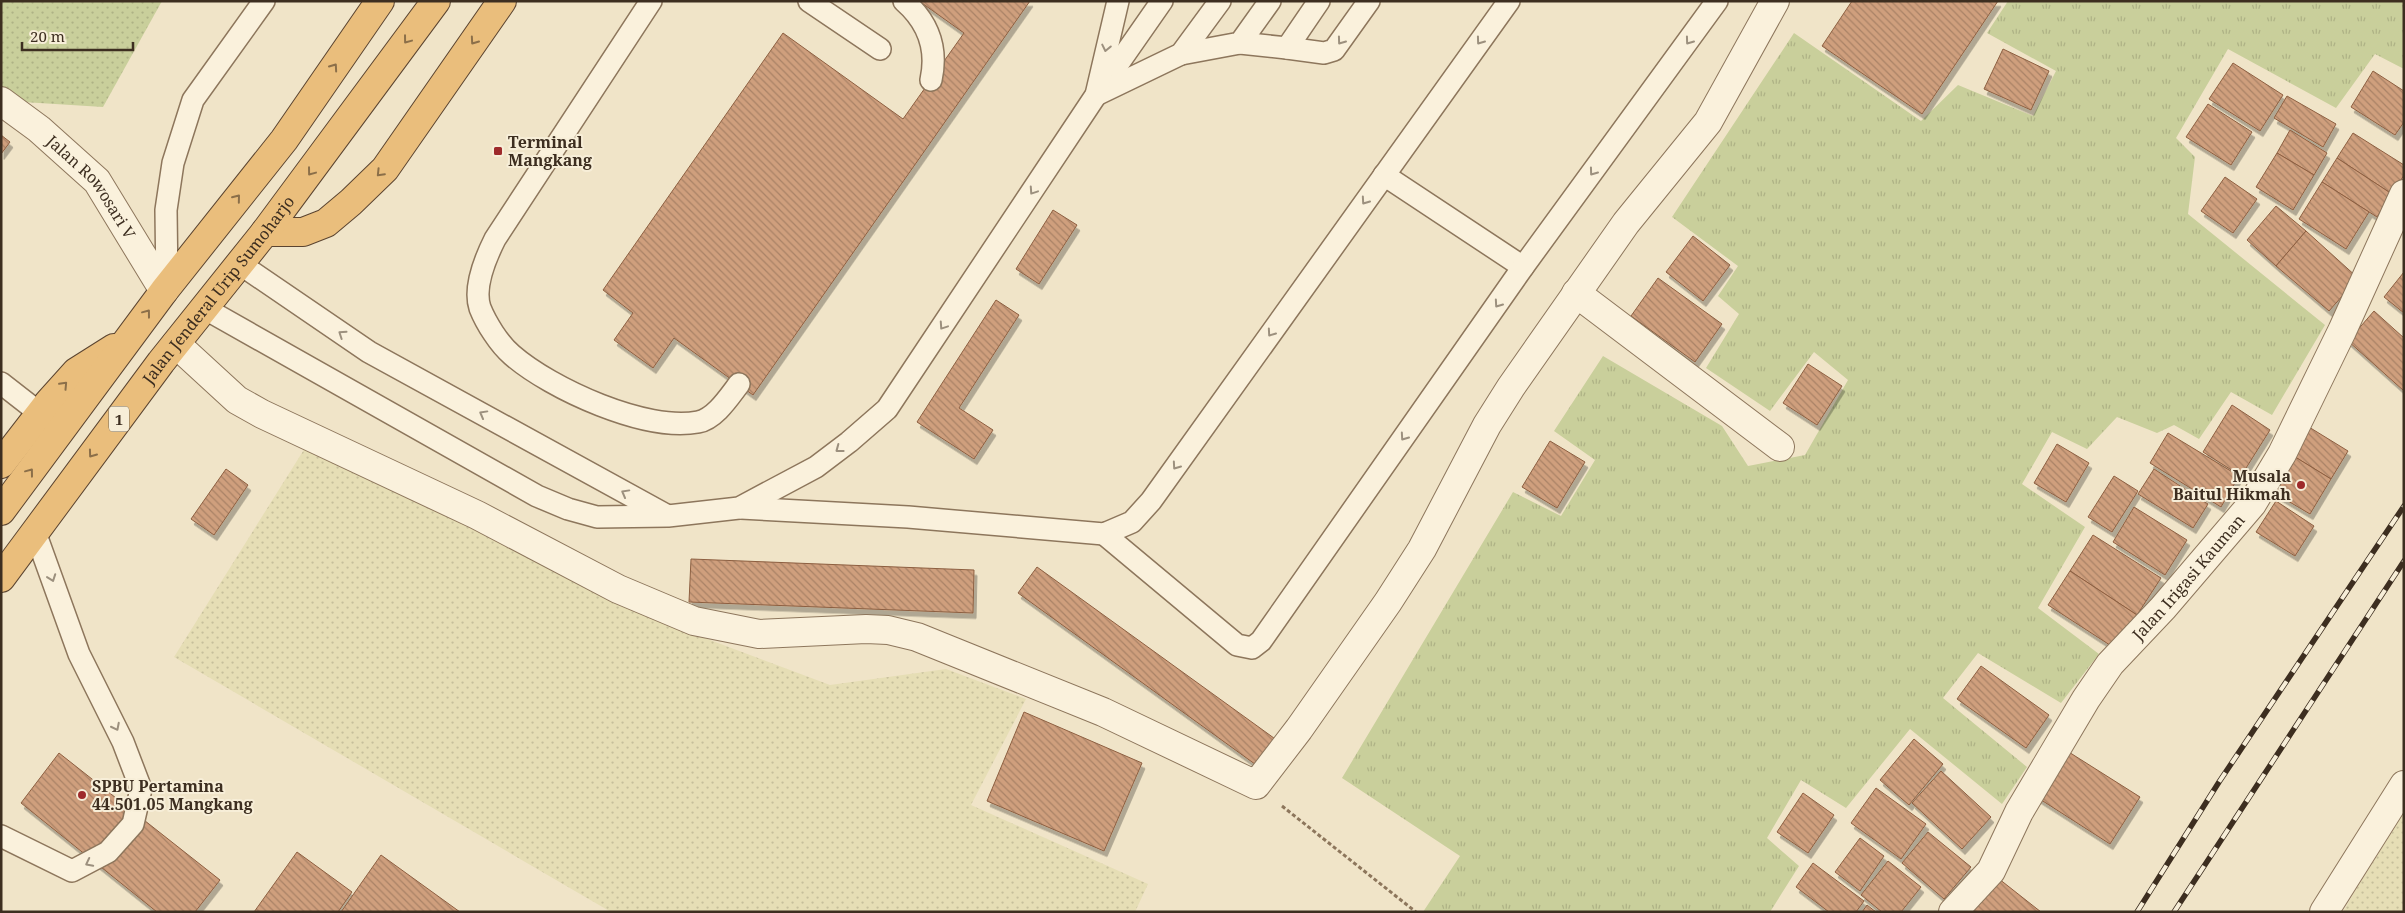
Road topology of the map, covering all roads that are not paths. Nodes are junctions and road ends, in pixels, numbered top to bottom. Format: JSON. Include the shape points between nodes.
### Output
{"nodes":[{"id":1,"x":264,"y":1,"type":"edge"},
{"id":2,"x":380,"y":1,"type":"edge"},
{"id":3,"x":436,"y":1,"type":"edge"},
{"id":4,"x":502,"y":1,"type":"edge"},
{"id":5,"x":651,"y":1,"type":"edge"},
{"id":6,"x":809,"y":1,"type":"edge"},
{"id":7,"x":904,"y":1,"type":"edge"},
{"id":8,"x":1118,"y":1,"type":"edge"},
{"id":9,"x":1162,"y":1,"type":"edge"},
{"id":10,"x":1220,"y":1,"type":"edge"},
{"id":11,"x":1270,"y":1,"type":"edge"},
{"id":12,"x":1319,"y":1,"type":"edge"},
{"id":13,"x":1369,"y":1,"type":"edge"},
{"id":14,"x":1509,"y":1,"type":"edge"},
{"id":15,"x":1717,"y":1,"type":"edge"},
{"id":16,"x":1775,"y":1,"type":"edge"},
{"id":17,"x":1240,"y":43,"type":"junction"},
{"id":18,"x":1287,"y":48,"type":"junction"},
{"id":19,"x":880,"y":49,"type":"dead end"},
{"id":20,"x":1181,"y":54,"type":"junction"},
{"id":21,"x":931,"y":80,"type":"dead end"},
{"id":22,"x":1096,"y":95,"type":"junction"},
{"id":23,"x":1,"y":101,"type":"edge"},
{"id":24,"x":1384,"y":175,"type":"junction"},
{"id":25,"x":2404,"y":194,"type":"edge"},
{"id":26,"x":265,"y":232,"type":"junction"},
{"id":27,"x":207,"y":236,"type":"junction"},
{"id":28,"x":240,"y":264,"type":"junction"},
{"id":29,"x":1523,"y":267,"type":"junction"},
{"id":30,"x":166,"y":288,"type":"junction"},
{"id":31,"x":1576,"y":294,"type":"junction"},
{"id":32,"x":204,"y":308,"type":"junction"},
{"id":33,"x":128,"y":338,"type":"junction"},
{"id":34,"x":176,"y":344,"type":"junction"},
{"id":35,"x":1,"y":383,"type":"edge"},
{"id":36,"x":739,"y":384,"type":"dead end"},
{"id":37,"x":40,"y":413,"type":"junction"},
{"id":38,"x":61,"y":430,"type":"junction"},
{"id":39,"x":1780,"y":447,"type":"dead end"},
{"id":40,"x":1,"y":464,"type":"edge"},
{"id":41,"x":739,"y":508,"type":"junction"},
{"id":42,"x":1,"y":511,"type":"edge"},
{"id":43,"x":668,"y":516,"type":"junction"},
{"id":44,"x":35,"y":532,"type":"junction"},
{"id":45,"x":1104,"y":534,"type":"junction"},
{"id":46,"x":1,"y":578,"type":"edge"},
{"id":47,"x":2404,"y":786,"type":"edge"},
{"id":48,"x":1,"y":836,"type":"edge"},
{"id":49,"x":1953,"y":912,"type":"edge"},
{"id":50,"x":2324,"y":912,"type":"edge"}],
"edges":[{"from":1,"to":30,"type":"lane","via":[[193,100],[173,163],[166,210]]},
{"from":27,"to":2,"type":"highway","one_way":true,"via":[[284,140]]},
{"from":3,"to":26,"type":"highway","name":"Jalan Jenderal Urip Sumoharjo","number":"1","one_way":true},
{"from":4,"to":26,"type":"highway","one_way":true,"via":[[385,169],[326,223],[303,232]]},
{"from":5,"to":36,"type":"lane","via":[[495,239],[480,272],[479,306],[491,329],[511,354],[544,378],[619,413],[672,424],[700,422],[720,408]]},
{"from":6,"to":19,"type":"lane"},
{"from":7,"to":21,"type":"lane","via":[[925,23],[934,63]]},
{"from":8,"to":22,"type":"lane","one_way":true},
{"from":9,"to":22,"type":"lane"},
{"from":10,"to":20,"type":"lane"},
{"from":11,"to":17,"type":"lane"},
{"from":12,"to":18,"type":"lane"},
{"from":13,"to":18,"type":"lane","one_way":true,"via":[[1334,50],[1324,53]]},
{"from":14,"to":24,"type":"lane","one_way":true},
{"from":15,"to":29,"type":"lane","one_way":true},
{"from":16,"to":31,"type":"street","via":[[1708,122],[1626,223]]},
{"from":17,"to":18,"type":"lane"},
{"from":17,"to":20,"type":"lane"},
{"from":20,"to":22,"type":"lane"},
{"from":22,"to":41,"type":"lane","one_way":true,"via":[[888,409],[816,467]]},
{"from":23,"to":30,"type":"street","name":"Jalan Rowosari V","via":[[40,130],[97,181]]},
{"from":24,"to":29,"type":"lane"},
{"from":24,"to":45,"type":"lane","one_way":true,"via":[[1151,501],[1132,522]]},
{"from":25,"to":49,"type":"street","name":"Jalan Irigasi Kauman","via":[[2286,446],[2252,504],[2110,664],[2019,812],[1991,871]]},
{"from":26,"to":28,"type":"highway","name":"Jalan Jenderal Urip Sumoharjo","number":"1"},
{"from":27,"to":28,"type":"highway"},
{"from":27,"to":30,"type":"highway"},
{"from":28,"to":32,"type":"highway","name":"Jalan Jenderal Urip Sumoharjo","number":"1"},
{"from":43,"to":28,"type":"lane","one_way":true,"via":[[369,352]]},
{"from":29,"to":45,"type":"lane","one_way":true,"via":[[1261,641],[1252,648],[1238,646]]},
{"from":33,"to":30,"type":"highway","one_way":true},
{"from":31,"to":34,"type":"street","via":[[1487,425],[1422,549],[1388,602],[1256,786],[1103,712],[917,637],[866,629],[778,634],[734,630],[694,620],[618,589],[477,515],[262,414],[237,400]]},
{"from":31,"to":39,"type":"street"},
{"from":32,"to":34,"type":"highway","name":"Jalan Jenderal Urip Sumoharjo","number":"1"},
{"from":32,"to":43,"type":"lane","via":[[537,496],[597,517]]},
{"from":37,"to":33,"type":"highway","one_way":true,"via":[[76,372]]},
{"from":33,"to":38,"type":"highway"},
{"from":34,"to":44,"type":"highway","name":"Jalan Jenderal Urip Sumoharjo","number":"1","one_way":true},
{"from":35,"to":37,"type":"lane"},
{"from":37,"to":38,"type":"lane"},
{"from":37,"to":40,"type":"highway"},
{"from":42,"to":38,"type":"highway","one_way":true},
{"from":41,"to":43,"type":"lane"},
{"from":41,"to":45,"type":"lane","via":[[908,517]]},
{"from":44,"to":46,"type":"highway","name":"Jalan Jenderal Urip Sumoharjo","number":"1"},
{"from":44,"to":48,"type":"lane","one_way":true,"via":[[79,654],[123,742],[140,789],[133,824],[108,852],[72,871]]},
{"from":47,"to":50,"type":"street"}]}
